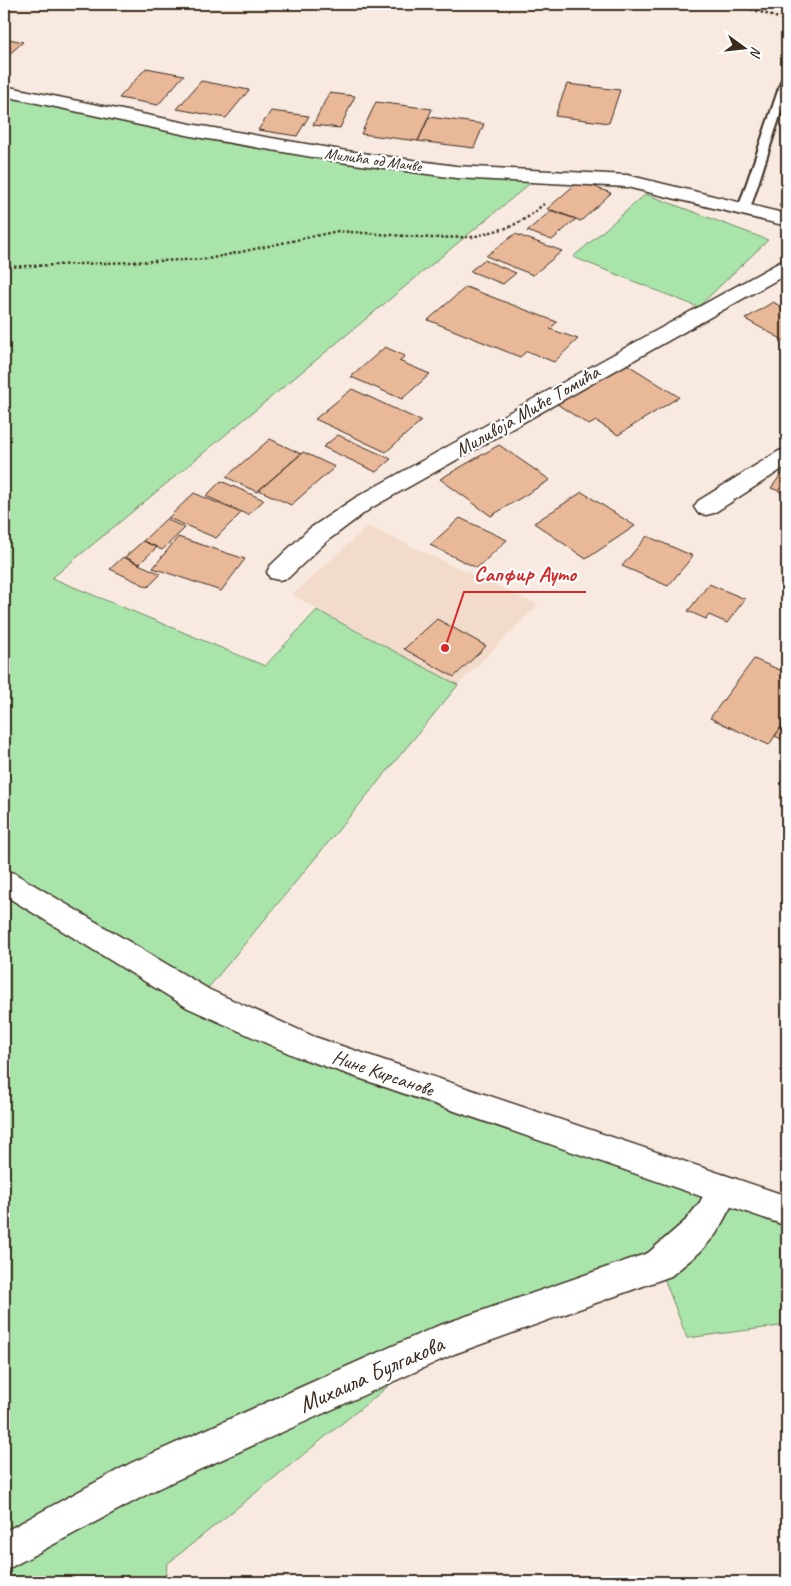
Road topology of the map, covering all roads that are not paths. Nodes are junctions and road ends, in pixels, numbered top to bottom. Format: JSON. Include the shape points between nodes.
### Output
{"nodes":[{"id":1,"x":787,"y":79,"type":"edge"},
{"id":2,"x":4,"y":91,"type":"edge"},
{"id":3,"x":744,"y":209,"type":"junction"},
{"id":4,"x":787,"y":220,"type":"edge"},
{"id":5,"x":787,"y":266,"type":"edge"},
{"id":6,"x":787,"y":456,"type":"edge"},
{"id":7,"x":706,"y":507,"type":"dead end"},
{"id":8,"x":279,"y":572,"type":"dead end"},
{"id":9,"x":4,"y":881,"type":"edge"},
{"id":10,"x":724,"y":1190,"type":"junction"},
{"id":11,"x":787,"y":1211,"type":"edge"},
{"id":12,"x":4,"y":1552,"type":"edge"}],
"edges":[{"from":1,"to":3,"type":"lane"},
{"from":2,"to":3,"type":"street","name":"Милића од Мачве","via":[[196,131],[347,157],[456,172],[646,184]]},
{"from":3,"to":4,"type":"street","name":"Милића од Мачве"},
{"from":5,"to":8,"type":"street","name":"Миливоја Миће Томића","via":[[362,504],[318,535]]},
{"from":6,"to":7,"type":"street"},
{"from":9,"to":10,"type":"street","name":"Нине Кирсанове","via":[[199,999],[271,1032],[379,1073]]},
{"from":10,"to":11,"type":"street","name":"Нине Кирсанове"},
{"from":10,"to":12,"type":"street","name":"Михаила Булгакова","via":[[704,1225],[659,1265],[447,1339],[144,1476]]}]}
